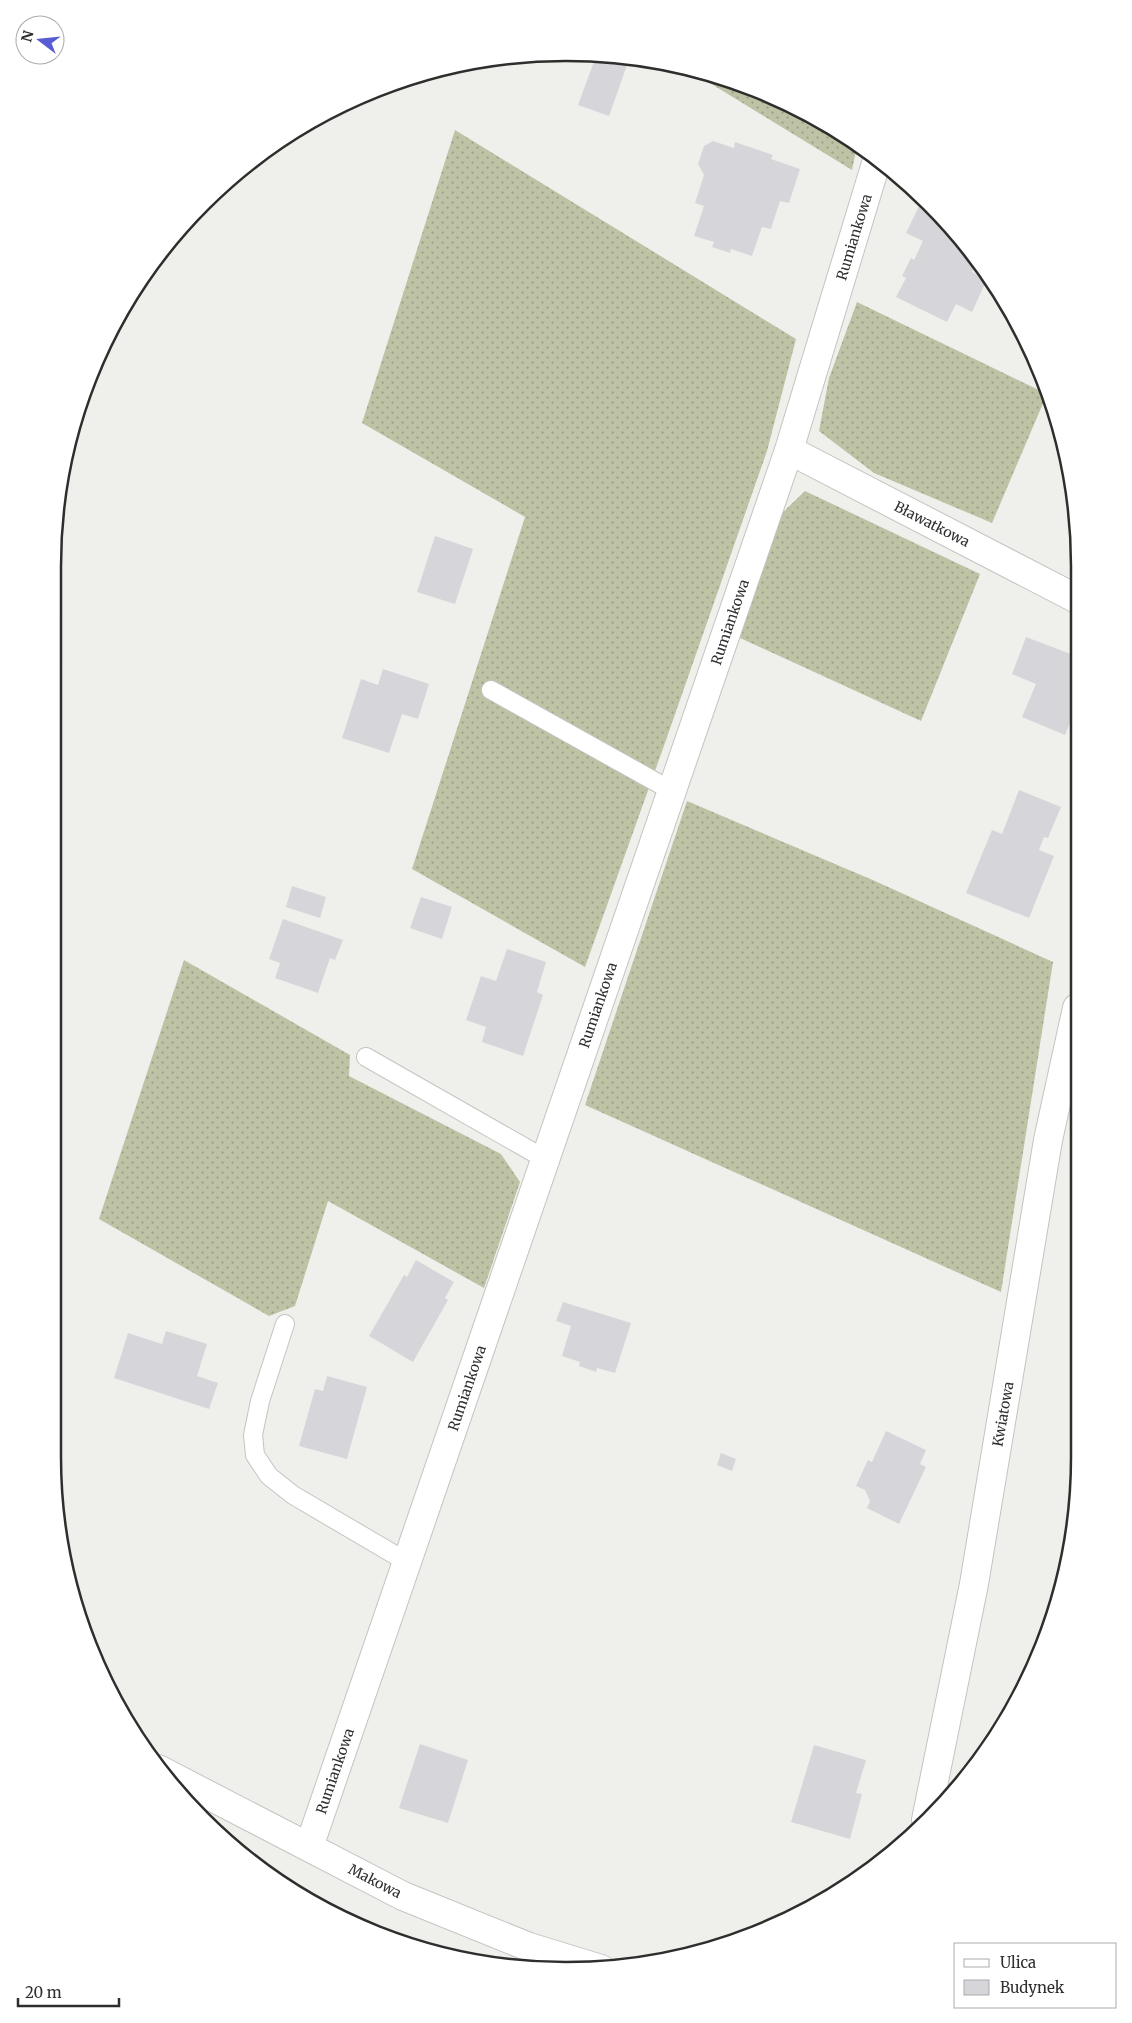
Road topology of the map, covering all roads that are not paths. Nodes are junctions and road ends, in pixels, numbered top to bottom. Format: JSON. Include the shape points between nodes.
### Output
{"nodes":[{"id":1,"x":875,"y":167,"type":"edge"},
{"id":2,"x":789,"y":450,"type":"junction"},
{"id":3,"x":1071,"y":595,"type":"edge"},
{"id":4,"x":491,"y":690,"type":"dead end"},
{"id":5,"x":672,"y":791,"type":"junction"},
{"id":6,"x":1071,"y":1035,"type":"edge"},
{"id":7,"x":366,"y":1057,"type":"dead end"},
{"id":8,"x":545,"y":1159,"type":"junction"},
{"id":9,"x":285,"y":1324,"type":"dead end"},
{"id":10,"x":408,"y":1562,"type":"junction"},
{"id":11,"x":179,"y":1780,"type":"edge"},
{"id":12,"x":928,"y":1808,"type":"edge"},
{"id":13,"x":309,"y":1847,"type":"junction"},
{"id":14,"x":577,"y":1962,"type":"edge"}],
"edges":[{"from":1,"to":2,"type":"street","name":"Rumiankowa"},
{"from":2,"to":3,"type":"street","name":"Bławatkowa"},
{"from":2,"to":5,"type":"street","name":"Rumiankowa"},
{"from":4,"to":5,"type":"lane"},
{"from":5,"to":8,"type":"street","name":"Rumiankowa"},
{"from":6,"to":12,"type":"street","name":"Kwiatowa","via":[[1048,1140],[974,1584]]},
{"from":7,"to":8,"type":"lane"},
{"from":8,"to":10,"type":"street","name":"Rumiankowa"},
{"from":9,"to":10,"type":"lane","via":[[260,1401],[254,1435],[255,1455],[269,1476],[293,1495]]},
{"from":10,"to":13,"type":"street","name":"Rumiankowa"},
{"from":11,"to":13,"type":"street","name":"Makowa"},
{"from":13,"to":14,"type":"street","name":"Makowa","via":[[404,1896],[529,1947]]}]}
